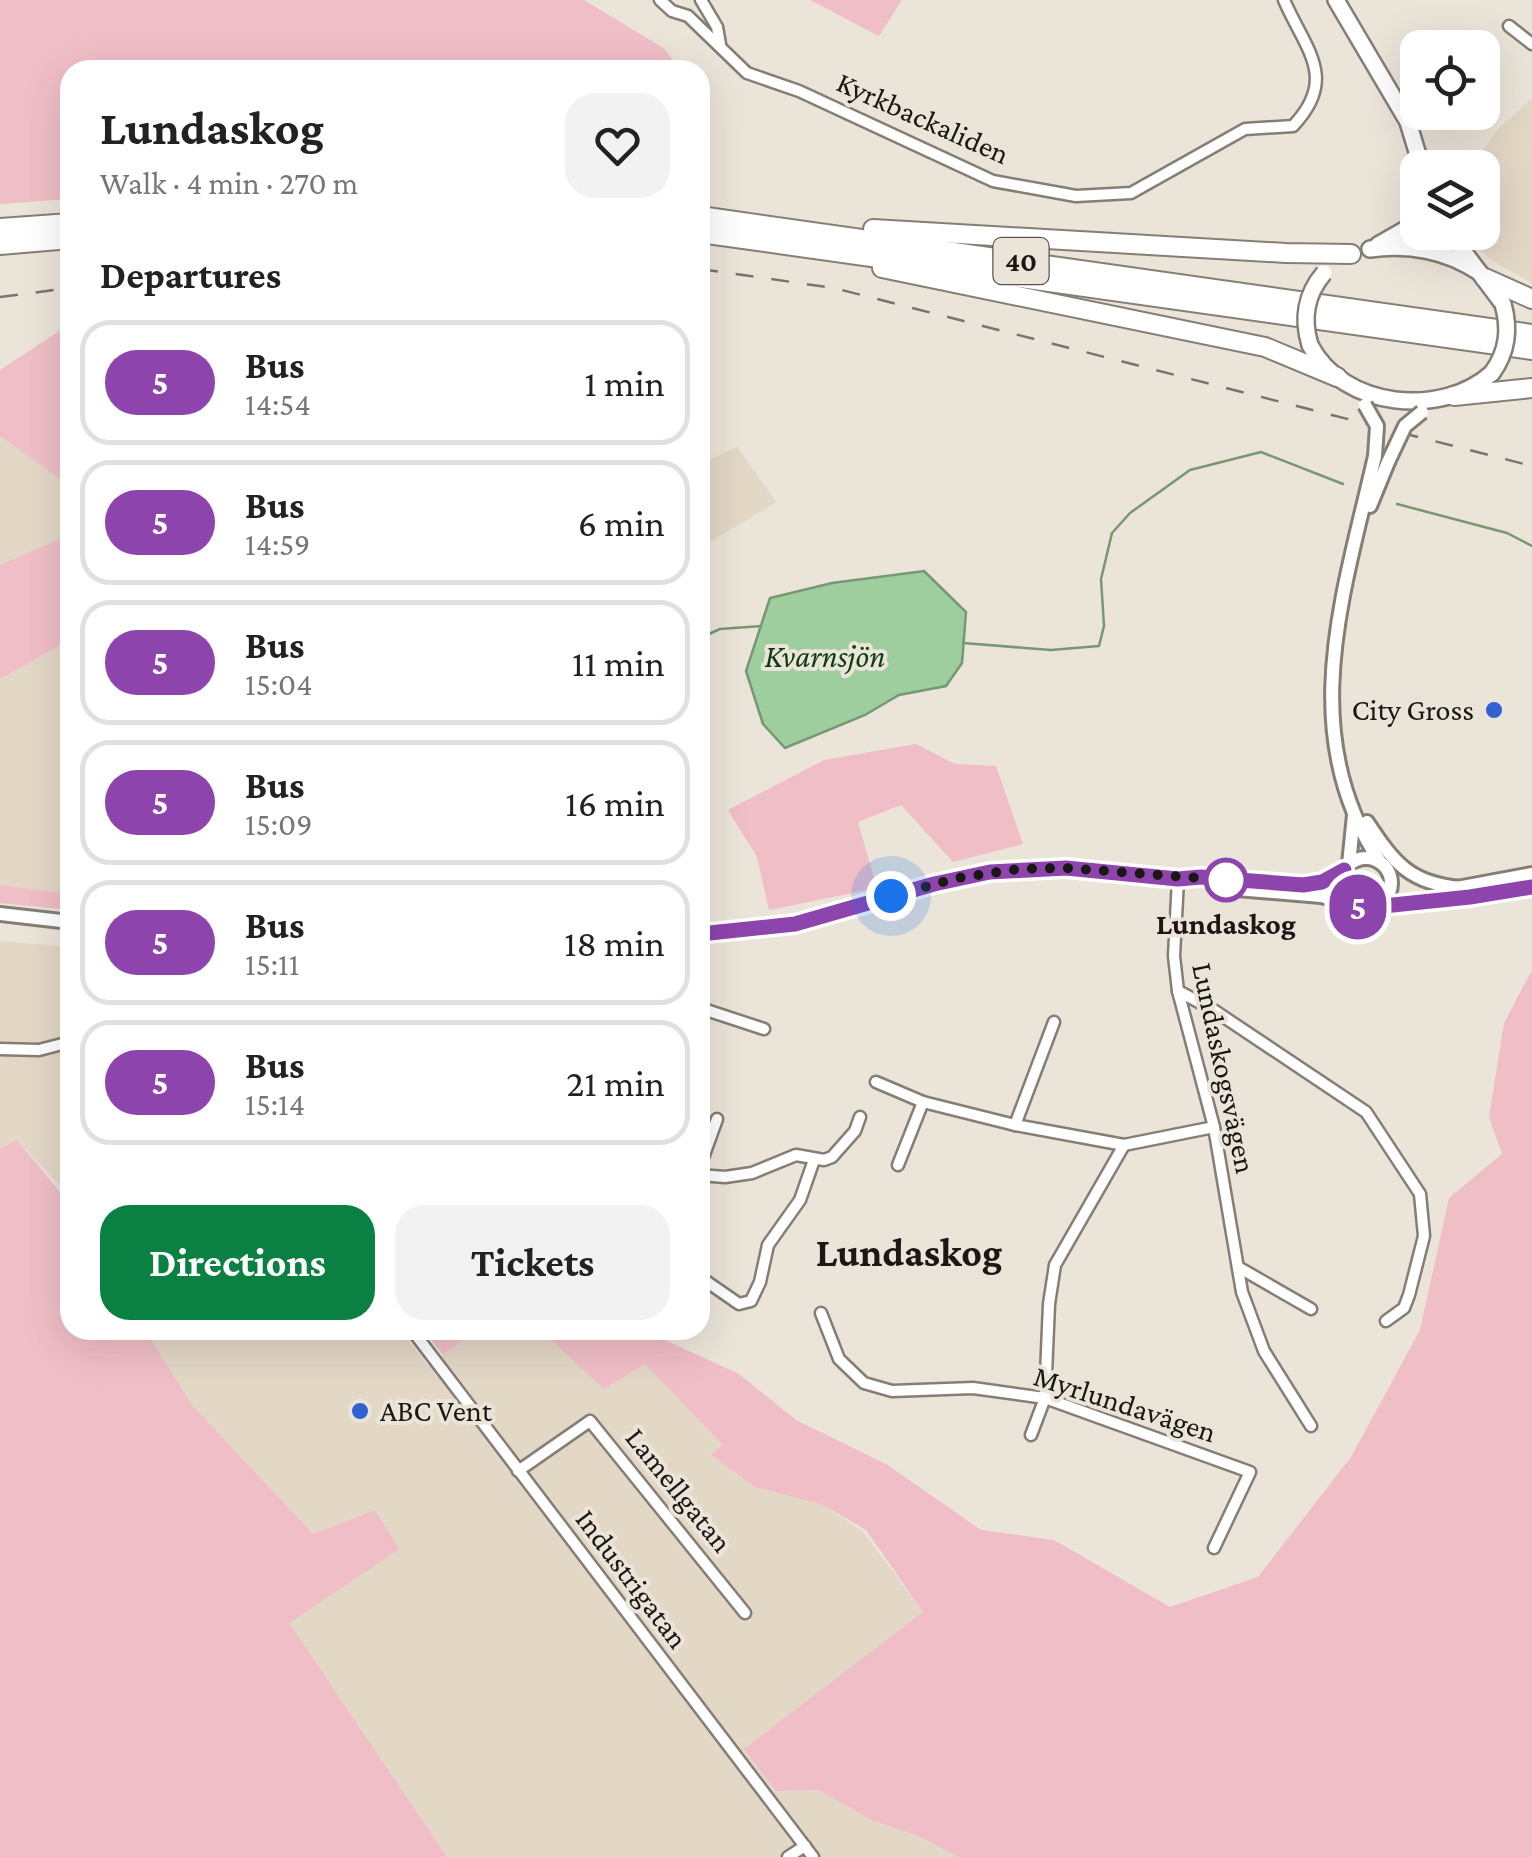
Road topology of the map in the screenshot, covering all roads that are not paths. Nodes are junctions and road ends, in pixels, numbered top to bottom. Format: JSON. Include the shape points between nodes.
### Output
{"nodes":[{"id":1,"x":660,"y":0,"type":"edge"},
{"id":2,"x":1284,"y":0,"type":"edge"},
{"id":3,"x":1336,"y":0,"type":"edge"},
{"id":4,"x":1347,"y":0,"type":"edge"},
{"id":5,"x":701,"y":3,"type":"edge"},
{"id":6,"x":688,"y":16,"type":"junction"},
{"id":7,"x":1509,"y":26,"type":"dead end"},
{"id":8,"x":1532,"y":44,"type":"edge"},
{"id":9,"x":720,"y":45,"type":"junction"},
{"id":10,"x":1417,"y":150,"type":"edge"},
{"id":11,"x":1427,"y":150,"type":"edge"},
{"id":12,"x":710,"y":217,"type":"edge"},
{"id":13,"x":752,"y":222,"type":"junction"},
{"id":14,"x":60,"y":224,"type":"edge"},
{"id":15,"x":0,"y":228,"type":"edge"},
{"id":16,"x":1400,"y":233,"type":"edge"},
{"id":17,"x":710,"y":234,"type":"edge"},
{"id":18,"x":60,"y":240,"type":"edge"},
{"id":19,"x":784,"y":244,"type":"junction"},
{"id":20,"x":0,"y":245,"type":"edge"},
{"id":21,"x":1370,"y":248,"type":"junction"},
{"id":22,"x":1463,"y":250,"type":"edge"},
{"id":23,"x":1352,"y":254,"type":"junction"},
{"id":24,"x":1482,"y":275,"type":"junction"},
{"id":25,"x":1532,"y":299,"type":"edge"},
{"id":26,"x":1532,"y":334,"type":"edge"},
{"id":27,"x":1532,"y":350,"type":"edge"},
{"id":28,"x":1341,"y":380,"type":"junction"},
{"id":29,"x":1532,"y":388,"type":"edge"},
{"id":30,"x":1445,"y":398,"type":"junction"},
{"id":31,"x":1381,"y":459,"type":"junction"},
{"id":32,"x":1348,"y":794,"type":"junction"},
{"id":33,"x":1354,"y":813,"type":"junction"},
{"id":34,"x":1384,"y":866,"type":"junction"},
{"id":35,"x":1347,"y":867,"type":"junction"},
{"id":36,"x":1532,"y":874,"type":"edge"},
{"id":37,"x":1178,"y":879,"type":"junction"},
{"id":38,"x":1528,"y":887,"type":"edge"},
{"id":39,"x":1462,"y":888,"type":"junction"},
{"id":40,"x":1353,"y":904,"type":"junction"},
{"id":41,"x":1376,"y":906,"type":"junction"},
{"id":42,"x":0,"y":914,"type":"edge"},
{"id":43,"x":60,"y":921,"type":"edge"},
{"id":44,"x":710,"y":933,"type":"edge"},
{"id":45,"x":1178,"y":991,"type":"junction"},
{"id":46,"x":710,"y":1011,"type":"edge"},
{"id":47,"x":1054,"y":1022,"type":"dead end"},
{"id":48,"x":764,"y":1030,"type":"dead end"},
{"id":49,"x":60,"y":1045,"type":"edge"},
{"id":50,"x":0,"y":1049,"type":"edge"},
{"id":51,"x":876,"y":1082,"type":"dead end"},
{"id":52,"x":923,"y":1102,"type":"junction"},
{"id":53,"x":860,"y":1117,"type":"dead end"},
{"id":54,"x":717,"y":1120,"type":"dead end"},
{"id":55,"x":1015,"y":1124,"type":"junction"},
{"id":56,"x":1214,"y":1128,"type":"junction"},
{"id":57,"x":710,"y":1139,"type":"edge"},
{"id":58,"x":1124,"y":1144,"type":"junction"},
{"id":59,"x":814,"y":1160,"type":"junction"},
{"id":60,"x":898,"y":1165,"type":"dead end"},
{"id":61,"x":710,"y":1175,"type":"edge"},
{"id":62,"x":1238,"y":1267,"type":"junction"},
{"id":63,"x":710,"y":1284,"type":"edge"},
{"id":64,"x":1311,"y":1310,"type":"dead end"},
{"id":65,"x":821,"y":1313,"type":"dead end"},
{"id":66,"x":1386,"y":1320,"type":"dead end"},
{"id":67,"x":420,"y":1340,"type":"edge"},
{"id":68,"x":1044,"y":1398,"type":"junction"},
{"id":69,"x":1311,"y":1426,"type":"dead end"},
{"id":70,"x":1030,"y":1435,"type":"dead end"},
{"id":71,"x":518,"y":1471,"type":"junction"},
{"id":72,"x":1214,"y":1548,"type":"dead end"},
{"id":73,"x":745,"y":1612,"type":"dead end"},
{"id":74,"x":805,"y":1846,"type":"junction"},
{"id":75,"x":788,"y":1857,"type":"edge"},
{"id":76,"x":814,"y":1857,"type":"edge"}],
"edges":[{"from":1,"to":6,"type":"street"},
{"from":2,"to":9,"type":"street","name":"Kyrkbackaliden","via":[[1318,84],[1308,110],[1293,126],[1246,129],[1132,193],[1076,196],[993,181],[747,73]]},
{"from":3,"to":10,"type":"main road","via":[[1408,122]]},
{"from":4,"to":11,"type":"main road","via":[[1408,101]]},
{"from":5,"to":6,"type":"street"},
{"from":5,"to":9,"type":"street"},
{"from":6,"to":9,"type":"street"},
{"from":7,"to":8,"type":"street"},
{"from":12,"to":13,"type":"highway","number":"40"},
{"from":13,"to":23,"type":"highway"},
{"from":13,"to":26,"type":"highway","number":"40"},
{"from":14,"to":15,"type":"highway"},
{"from":16,"to":21,"type":"main road"},
{"from":17,"to":19,"type":"highway","number":"40"},
{"from":18,"to":20,"type":"highway"},
{"from":19,"to":27,"type":"highway","number":"40"},
{"from":19,"to":28,"type":"highway","via":[[1265,347]]},
{"from":21,"to":23,"type":"main road"},
{"from":21,"to":24,"type":"main road","via":[[1424,249]]},
{"from":22,"to":24,"type":"main road"},
{"from":23,"to":28,"type":"main road","bridge":true,"via":[[1324,273],[1306,312],[1310,345]]},
{"from":24,"to":25,"type":"highway"},
{"from":24,"to":30,"type":"main road","bridge":true,"via":[[1503,304],[1502,356],[1474,388]]},
{"from":28,"to":30,"type":"main road","via":[[1391,399]]},
{"from":28,"to":31,"type":"street","bridge":true,"via":[[1377,426]]},
{"from":29,"to":30,"type":"highway"},
{"from":30,"to":31,"type":"street","bridge":true,"via":[[1405,426]]},
{"from":31,"to":32,"type":"street","via":[[1336,628],[1330,676]]},
{"from":32,"to":33,"type":"street"},
{"from":32,"to":39,"type":"street","via":[[1403,870]]},
{"from":33,"to":34,"type":"street"},
{"from":33,"to":35,"type":"street"},
{"from":34,"to":35,"type":"street","via":[[1368,858]]},
{"from":34,"to":39,"type":"street","via":[[1428,888]]},
{"from":34,"to":41,"type":"street","via":[[1390,891]]},
{"from":35,"to":37,"type":"street","via":[[1303,885]]},
{"from":35,"to":40,"type":"street","via":[[1342,891]]},
{"from":36,"to":39,"type":"street"},
{"from":37,"to":40,"type":"street"},
{"from":37,"to":44,"type":"street","via":[[1066,868],[990,872],[795,924]]},
{"from":37,"to":45,"type":"street","name":"Lundaskogsvägen"},
{"from":38,"to":41,"type":"street"},
{"from":40,"to":41,"type":"street"},
{"from":42,"to":43,"type":"street"},
{"from":45,"to":56,"type":"street","name":"Lundaskogsvägen"},
{"from":45,"to":66,"type":"street","via":[[1366,1112],[1420,1194],[1424,1236],[1409,1295],[1404,1308]]},
{"from":46,"to":48,"type":"street"},
{"from":47,"to":55,"type":"street"},
{"from":49,"to":50,"type":"street"},
{"from":51,"to":52,"type":"street"},
{"from":52,"to":55,"type":"street"},
{"from":52,"to":60,"type":"street"},
{"from":53,"to":59,"type":"street","via":[[832,1157]]},
{"from":54,"to":57,"type":"street"},
{"from":55,"to":58,"type":"street"},
{"from":56,"to":58,"type":"street"},
{"from":56,"to":62,"type":"street","name":"Lundaskogsvägen"},
{"from":58,"to":68,"type":"street","via":[[1055,1265]]},
{"from":59,"to":61,"type":"street","via":[[796,1155],[752,1173]]},
{"from":59,"to":63,"type":"street","via":[[800,1200],[768,1245],[751,1301],[739,1304]]},
{"from":62,"to":64,"type":"street"},
{"from":62,"to":69,"type":"street","name":"Lundaskogsvägen","via":[[1264,1351]]},
{"from":65,"to":68,"type":"street","name":"Myrlundavägen","via":[[839,1359],[864,1383],[892,1391],[974,1388]]},
{"from":67,"to":71,"type":"street","name":"Industrigatan"},
{"from":68,"to":70,"type":"street"},
{"from":68,"to":72,"type":"street","name":"Myrlundavägen","via":[[1250,1472]]},
{"from":71,"to":73,"type":"street","name":"Lamellgatan","via":[[590,1421]]},
{"from":71,"to":74,"type":"street","name":"Industrigatan"},
{"from":74,"to":75,"type":"street"},
{"from":74,"to":76,"type":"street","name":"Industrigatan"}]}
